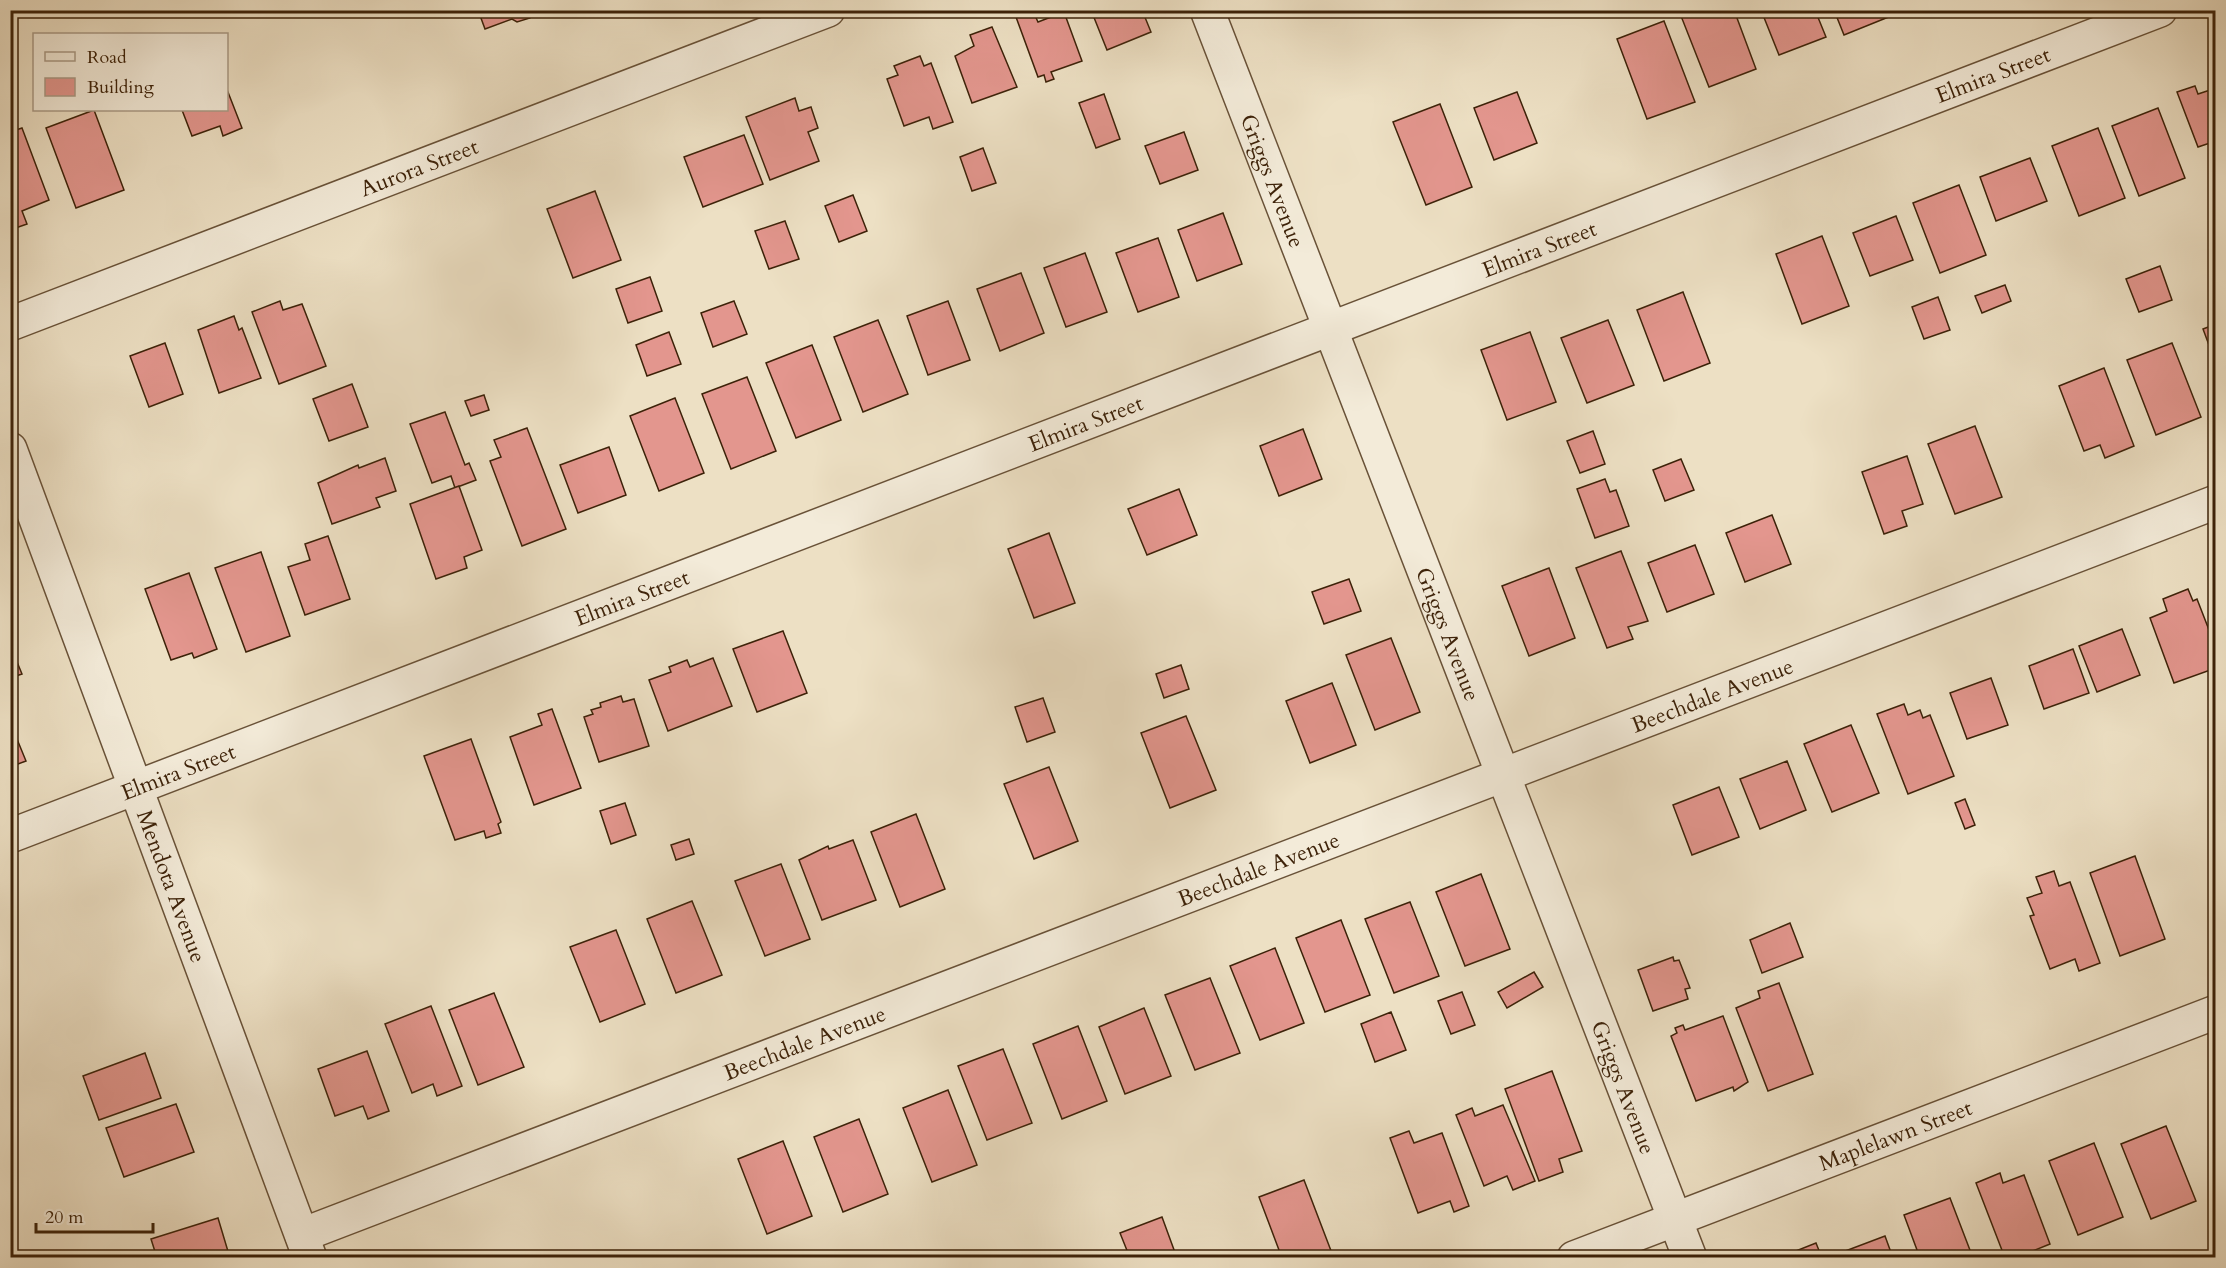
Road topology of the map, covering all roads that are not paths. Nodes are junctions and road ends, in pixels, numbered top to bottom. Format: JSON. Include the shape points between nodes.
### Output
{"nodes":[{"id":1,"x":828,"y":10,"type":"edge"},
{"id":2,"x":1208,"y":10,"type":"edge"},
{"id":3,"x":2160,"y":10,"type":"edge"},
{"id":4,"x":10,"y":324,"type":"edge"},
{"id":5,"x":1331,"y":329,"type":"junction"},
{"id":6,"x":10,"y":448,"type":"edge"},
{"id":7,"x":2216,"y":502,"type":"edge"},
{"id":8,"x":1503,"y":775,"type":"junction"},
{"id":9,"x":136,"y":788,"type":"junction"},
{"id":10,"x":10,"y":836,"type":"edge"},
{"id":11,"x":2216,"y":1012,"type":"edge"},
{"id":12,"x":1675,"y":1219,"type":"junction"},
{"id":13,"x":306,"y":1246,"type":"edge"},
{"id":14,"x":1574,"y":1257,"type":"edge"},
{"id":15,"x":1690,"y":1257,"type":"edge"}],
"edges":[{"from":1,"to":4,"type":"street","name":"Aurora Street"},
{"from":2,"to":5,"type":"street","name":"Griggs Avenue"},
{"from":3,"to":5,"type":"street","name":"Elmira Street"},
{"from":5,"to":8,"type":"street","name":"Griggs Avenue"},
{"from":5,"to":9,"type":"street","name":"Elmira Street"},
{"from":6,"to":9,"type":"street","name":"Mendota Avenue"},
{"from":7,"to":8,"type":"street","name":"Beechdale Avenue"},
{"from":8,"to":12,"type":"street","name":"Griggs Avenue"},
{"from":8,"to":13,"type":"street","name":"Beechdale Avenue"},
{"from":9,"to":10,"type":"street","name":"Elmira Street"},
{"from":9,"to":13,"type":"street","name":"Mendota Avenue"},
{"from":11,"to":12,"type":"street","name":"Maplelawn Street"},
{"from":12,"to":14,"type":"street","name":"Maplelawn Street"},
{"from":12,"to":15,"type":"street","name":"Griggs Avenue"}]}
